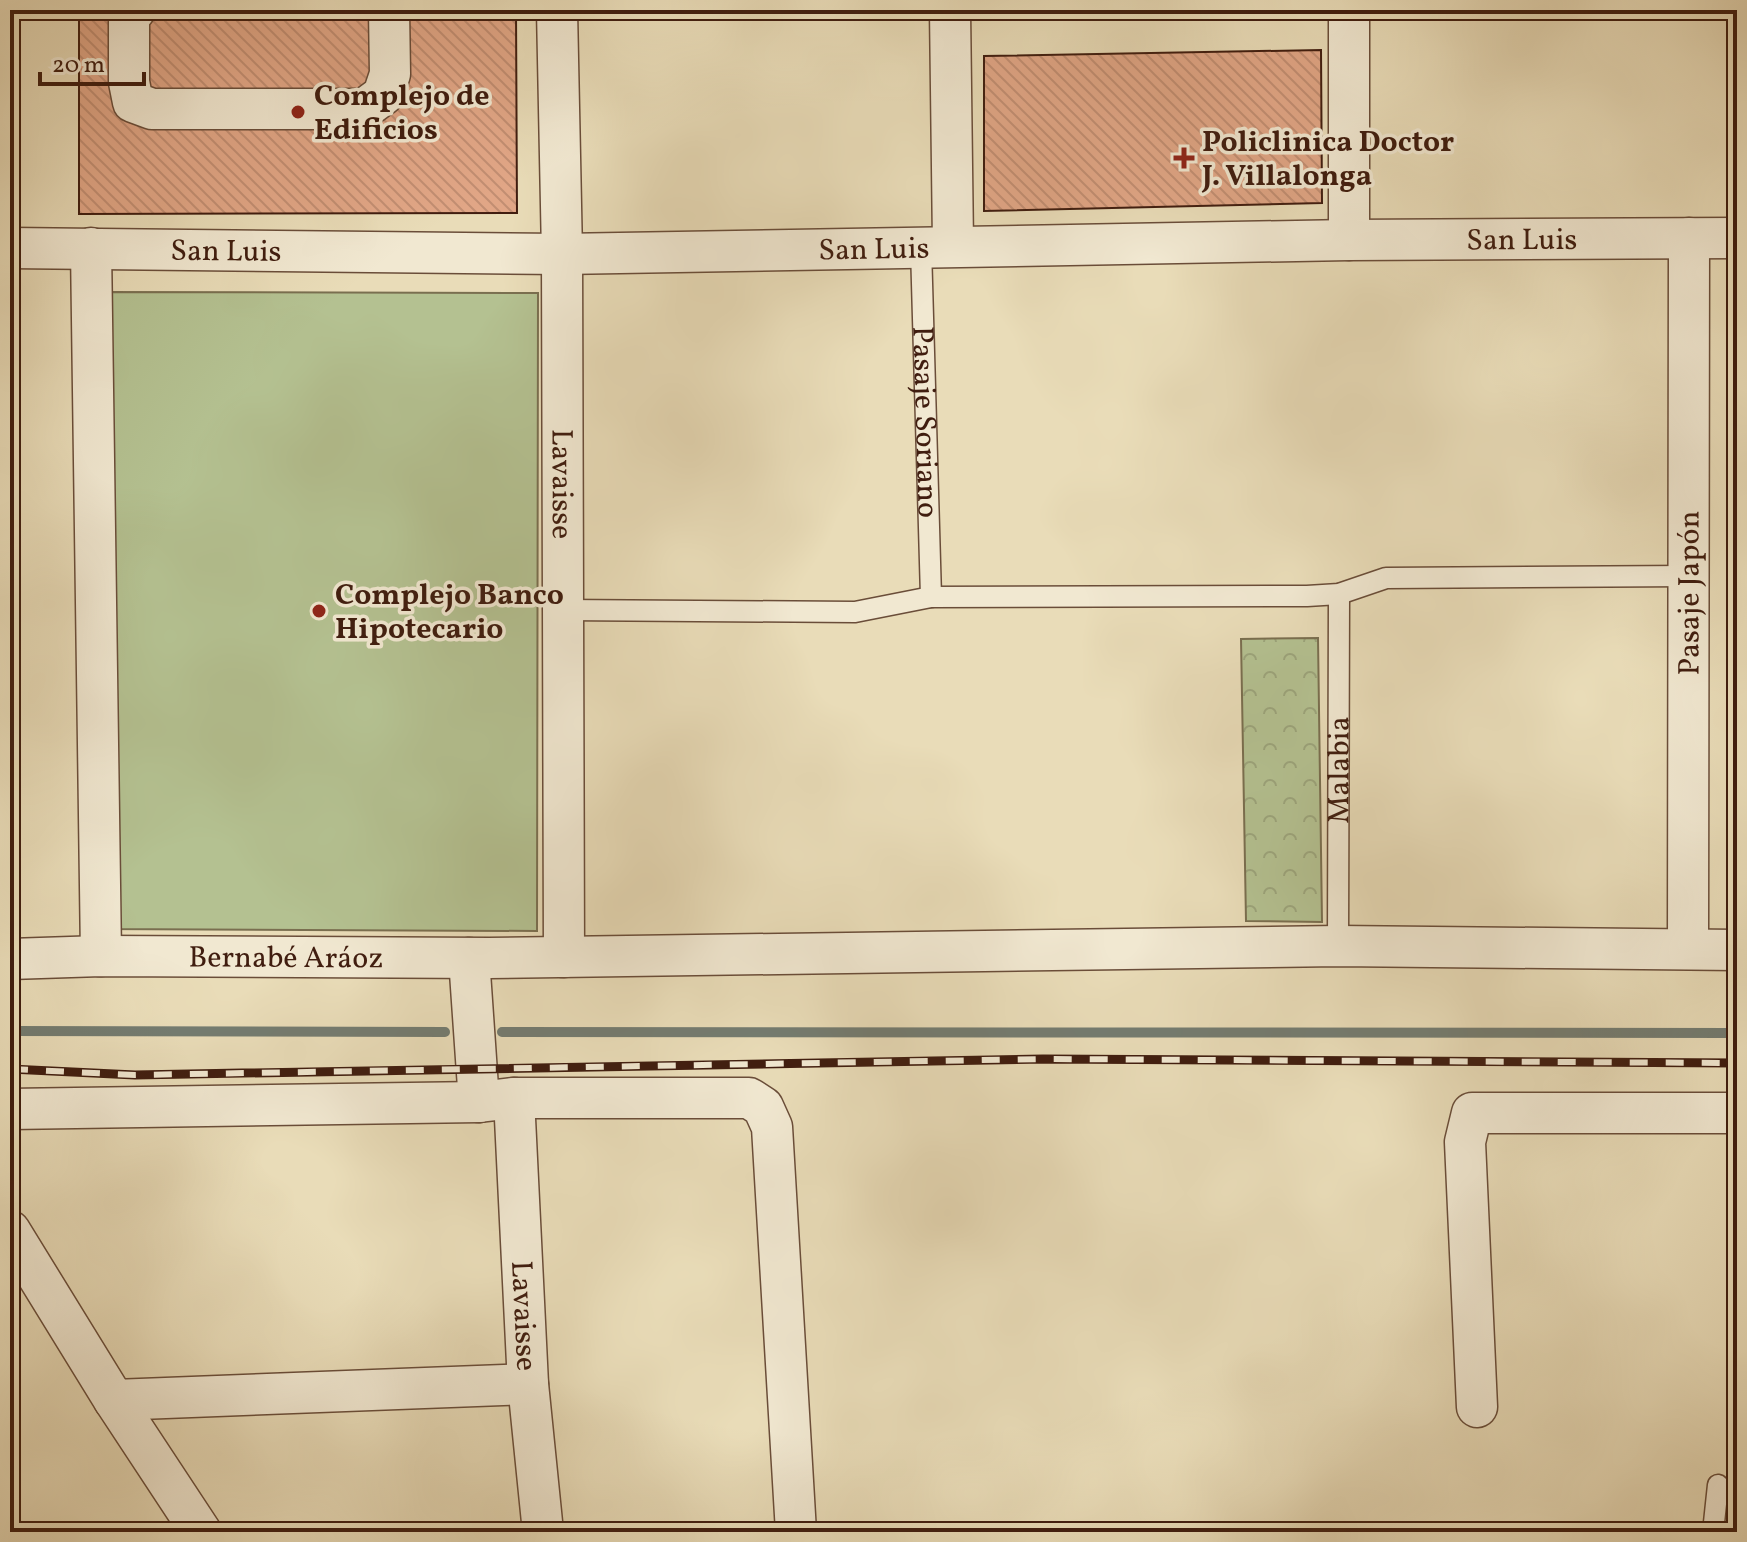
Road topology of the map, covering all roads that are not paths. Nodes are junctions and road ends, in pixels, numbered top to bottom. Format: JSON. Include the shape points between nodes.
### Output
{"nodes":[{"id":1,"x":135,"y":10,"type":"edge"},
{"id":2,"x":389,"y":10,"type":"edge"},
{"id":3,"x":557,"y":10,"type":"edge"},
{"id":4,"x":950,"y":10,"type":"edge"},
{"id":5,"x":1349,"y":10,"type":"edge"},
{"id":6,"x":1689,"y":238,"type":"junction"},
{"id":7,"x":1737,"y":238,"type":"edge"},
{"id":8,"x":1349,"y":240,"type":"junction"},
{"id":9,"x":937,"y":247,"type":"junction"},
{"id":10,"x":10,"y":248,"type":"edge"},
{"id":11,"x":91,"y":248,"type":"junction"},
{"id":12,"x":562,"y":254,"type":"junction"},
{"id":13,"x":1690,"y":576,"type":"junction"},
{"id":14,"x":1339,"y":594,"type":"junction"},
{"id":15,"x":931,"y":597,"type":"junction"},
{"id":16,"x":563,"y":610,"type":"junction"},
{"id":17,"x":1338,"y":946,"type":"junction"},
{"id":18,"x":1688,"y":949,"type":"junction"},
{"id":19,"x":1737,"y":950,"type":"edge"},
{"id":20,"x":101,"y":956,"type":"junction"},
{"id":21,"x":564,"y":957,"type":"junction"},
{"id":22,"x":469,"y":958,"type":"junction"},
{"id":23,"x":10,"y":959,"type":"edge"},
{"id":24,"x":496,"y":1100,"type":"junction"},
{"id":25,"x":10,"y":1109,"type":"edge"},
{"id":26,"x":1737,"y":1113,"type":"edge"},
{"id":27,"x":10,"y":1231,"type":"edge"},
{"id":28,"x":528,"y":1384,"type":"junction"},
{"id":29,"x":114,"y":1400,"type":"junction"},
{"id":30,"x":1477,"y":1407,"type":"dead end"},
{"id":31,"x":1718,"y":1485,"type":"dead end"},
{"id":32,"x":201,"y":1532,"type":"edge"},
{"id":33,"x":543,"y":1532,"type":"edge"},
{"id":34,"x":796,"y":1532,"type":"edge"},
{"id":35,"x":1713,"y":1532,"type":"edge"}],
"edges":[{"from":1,"to":2,"type":"street","via":[[129,17],[129,82],[133,102],[152,109],[364,109],[383,95],[390,74]]},
{"from":3,"to":12,"type":"street","name":"Lavaisse"},
{"from":4,"to":9,"type":"street","name":"Pasaje Soriano"},
{"from":5,"to":8,"type":"street"},
{"from":6,"to":7,"type":"street","name":"San Luis"},
{"from":6,"to":8,"type":"street","name":"San Luis"},
{"from":6,"to":13,"type":"street","name":"Pasaje Japón"},
{"from":8,"to":9,"type":"street","name":"San Luis"},
{"from":9,"to":12,"type":"street","name":"San Luis"},
{"from":9,"to":15,"type":"lane","name":"Pasaje Soriano"},
{"from":10,"to":11,"type":"street","name":"San Luis"},
{"from":11,"to":12,"type":"street","name":"San Luis"},
{"from":11,"to":20,"type":"street"},
{"from":12,"to":16,"type":"street","name":"Lavaisse"},
{"from":13,"to":14,"type":"lane","via":[[1386,578]]},
{"from":13,"to":18,"type":"street","name":"Pasaje Japón"},
{"from":14,"to":15,"type":"lane"},
{"from":14,"to":17,"type":"lane","name":"Malabia"},
{"from":15,"to":16,"type":"lane","via":[[855,612]]},
{"from":16,"to":21,"type":"street","name":"Lavaisse"},
{"from":17,"to":18,"type":"street","name":"Bernabé Aráoz"},
{"from":17,"to":21,"type":"street","name":"Bernabé Aráoz"},
{"from":18,"to":19,"type":"street","name":"Bernabé Aráoz"},
{"from":20,"to":22,"type":"street","name":"Bernabé Aráoz"},
{"from":20,"to":23,"type":"street","name":"Bernabé Aráoz"},
{"from":21,"to":22,"type":"street","name":"Bernabé Aráoz"},
{"from":22,"to":24,"type":"street","name":"Lavaisse"},
{"from":24,"to":25,"type":"street"},
{"from":24,"to":28,"type":"street","name":"Lavaisse"},
{"from":24,"to":34,"type":"street","via":[[749,1098],[763,1107],[772,1127]]},
{"from":26,"to":30,"type":"street","via":[[1472,1113],[1465,1142]]},
{"from":27,"to":29,"type":"street"},
{"from":28,"to":29,"type":"street"},
{"from":28,"to":33,"type":"street","name":"Lavaisse"},
{"from":29,"to":32,"type":"street"},
{"from":31,"to":35,"type":"lane"}]}
